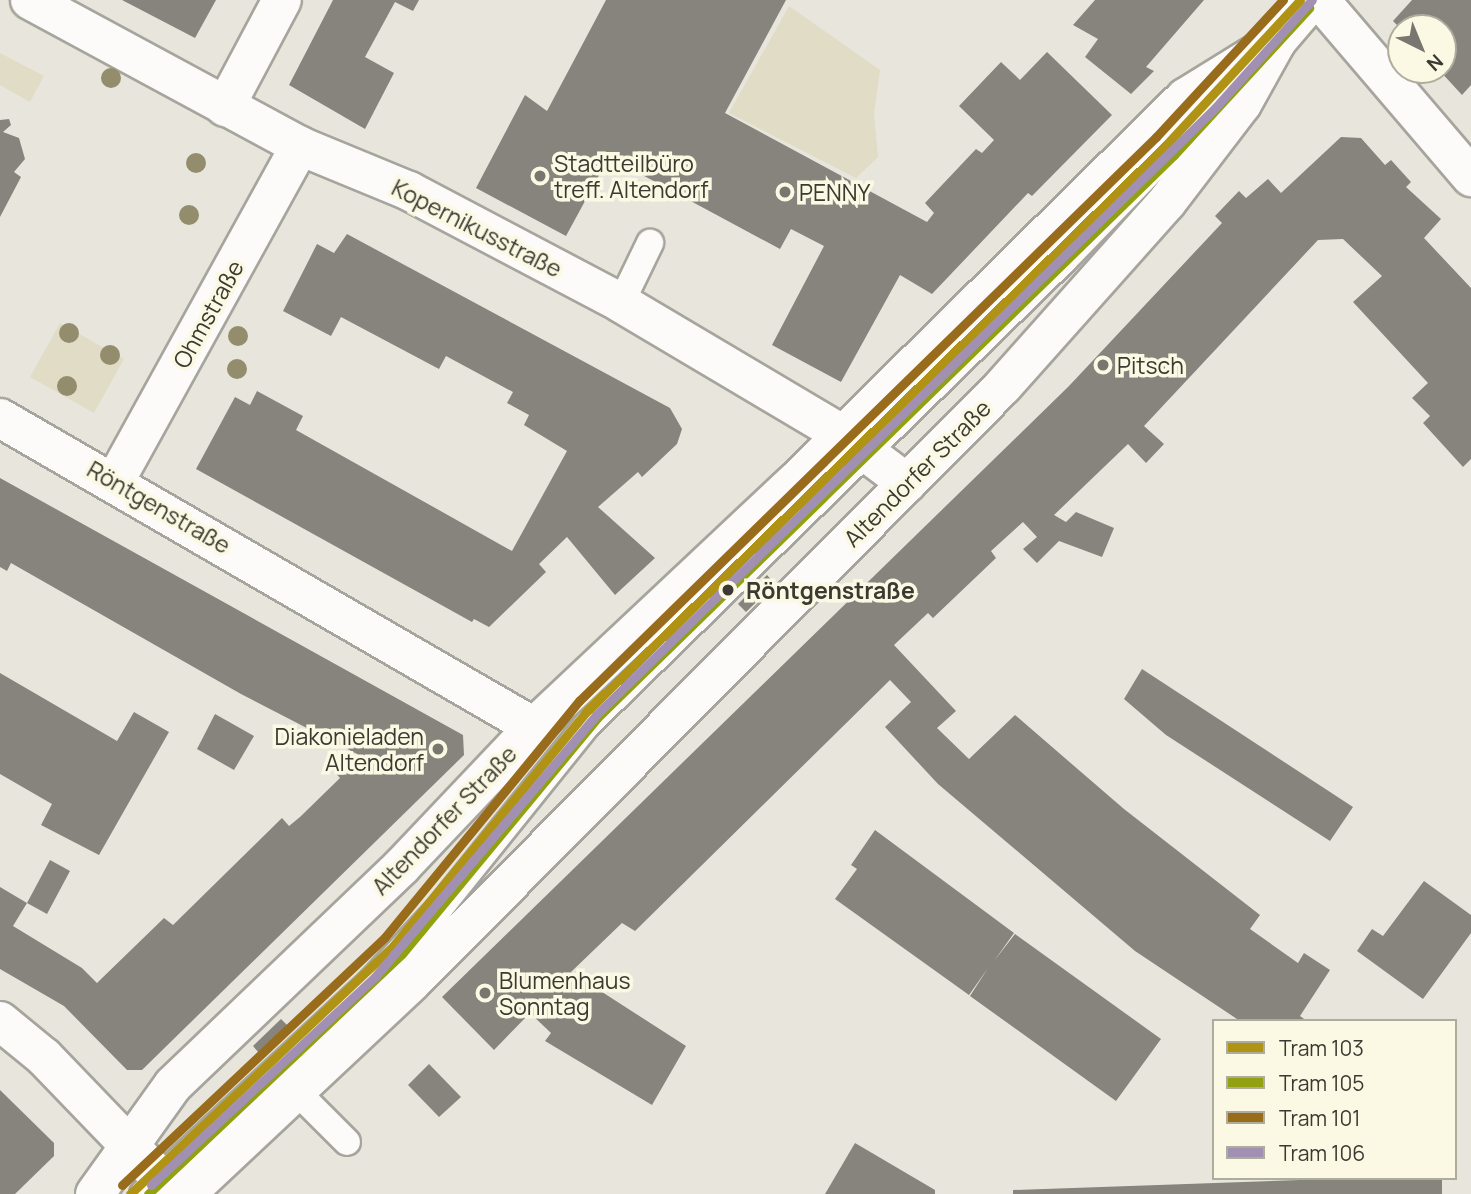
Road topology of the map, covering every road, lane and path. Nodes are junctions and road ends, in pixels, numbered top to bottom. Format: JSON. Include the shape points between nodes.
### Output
{"nodes":[{"id":1,"x":30,"y":0,"type":"edge"},
{"id":2,"x":282,"y":0,"type":"edge"},
{"id":3,"x":1312,"y":0,"type":"edge"},
{"id":4,"x":1320,"y":0,"type":"edge"},
{"id":5,"x":1277,"y":41,"type":"junction"},
{"id":6,"x":225,"y":107,"type":"junction"},
{"id":7,"x":300,"y":146,"type":"junction"},
{"id":8,"x":1471,"y":177,"type":"edge"},
{"id":9,"x":650,"y":243,"type":"dead end"},
{"id":10,"x":621,"y":303,"type":"junction"},
{"id":11,"x":0,"y":418,"type":"edge"},
{"id":12,"x":856,"y":444,"type":"junction"},
{"id":13,"x":116,"y":481,"type":"junction"},
{"id":14,"x":907,"y":483,"type":"junction"},
{"id":15,"x":534,"y":727,"type":"junction"},
{"id":16,"x":0,"y":1021,"type":"edge"},
{"id":17,"x":296,"y":1091,"type":"junction"},
{"id":18,"x":347,"y":1142,"type":"dead end"},
{"id":19,"x":127,"y":1143,"type":"junction"},
{"id":20,"x":166,"y":1190,"type":"edge"},
{"id":21,"x":95,"y":1194,"type":"edge"}],
"edges":[{"from":1,"to":6,"type":"main road","name":"Kopernikusstraße"},
{"from":2,"to":6,"type":"main road"},
{"from":3,"to":5,"type":"main road","name":"Altendorfer Straße"},
{"from":4,"to":8,"type":"main road"},
{"from":5,"to":12,"type":"main road","name":"Altendorfer Straße","via":[[1185,98]]},
{"from":5,"to":14,"type":"main road","name":"Altendorfer Straße","via":[[1222,132],[1167,202],[1011,377]]},
{"from":6,"to":7,"type":"main road","name":"Kopernikusstraße"},
{"from":7,"to":10,"type":"main road","name":"Kopernikusstraße","via":[[409,191]]},
{"from":7,"to":13,"type":"main road","name":"Ohmstraße"},
{"from":9,"to":10,"type":"lane"},
{"from":10,"to":12,"type":"main road","name":"Kopernikusstraße"},
{"from":11,"to":13,"type":"main road","name":"Röntgenstraße"},
{"from":12,"to":14,"type":"main road","name":"Kopernikusstraße"},
{"from":12,"to":15,"type":"main road","name":"Altendorfer Straße"},
{"from":12,"to":20,"type":"lane","via":[[588,724],[439,909]]},
{"from":13,"to":15,"type":"main road","name":"Röntgenstraße"},
{"from":14,"to":17,"type":"main road","name":"Altendorfer Straße","via":[[524,872]]},
{"from":15,"to":19,"type":"main road","name":"Altendorfer Straße","via":[[402,866],[173,1085]]},
{"from":16,"to":19,"type":"main road","via":[[44,1057]]},
{"from":17,"to":18,"type":"lane"},
{"from":17,"to":20,"type":"main road","name":"Altendorfer Straße"},
{"from":19,"to":20,"type":"main road"},
{"from":19,"to":21,"type":"main road","name":"Altendorfer Straße"}]}
